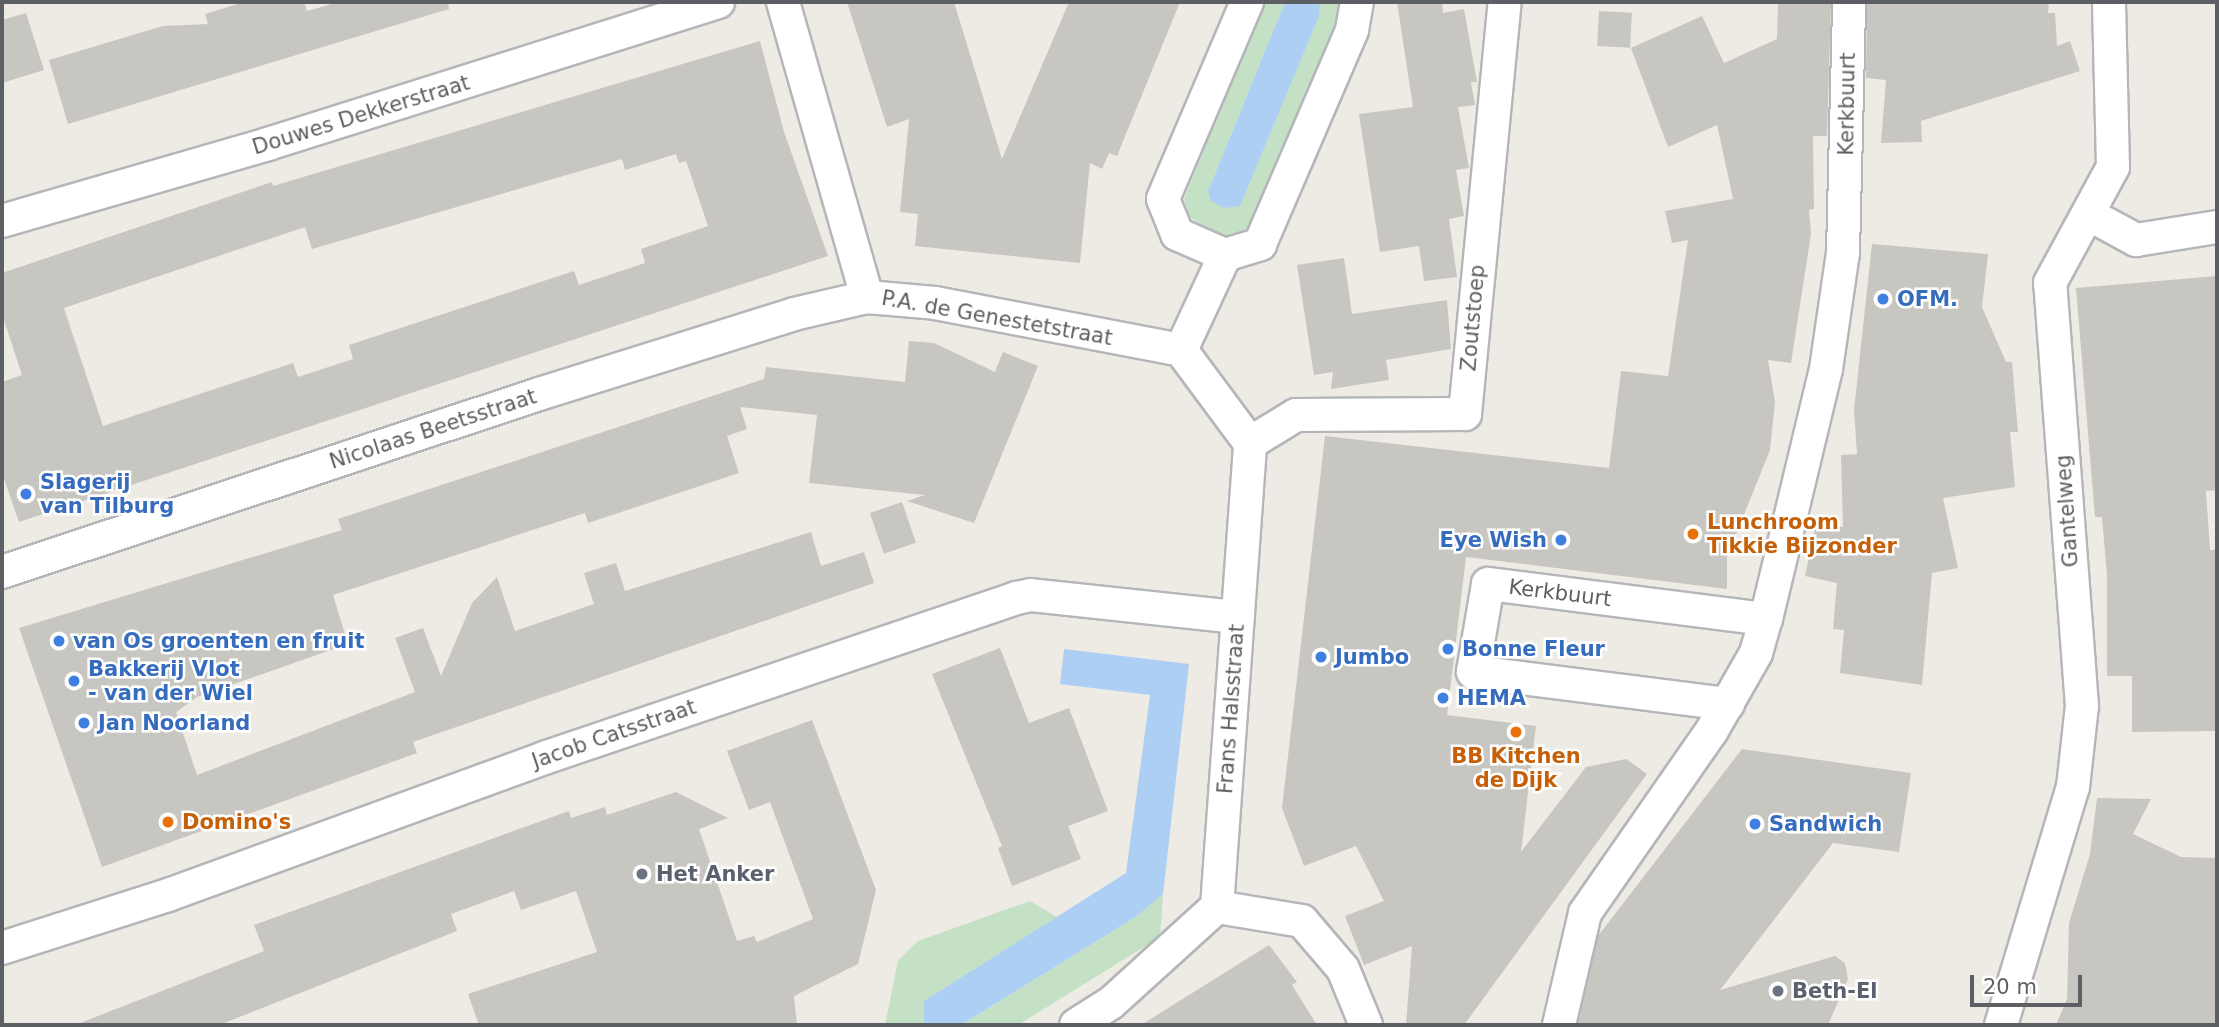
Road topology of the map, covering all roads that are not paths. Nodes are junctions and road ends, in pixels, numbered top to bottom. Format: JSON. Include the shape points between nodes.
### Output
{"nodes":[{"id":1,"x":718,"y":2,"type":"edge"},
{"id":2,"x":783,"y":2,"type":"edge"},
{"id":3,"x":1247,"y":2,"type":"edge"},
{"id":4,"x":1357,"y":2,"type":"edge"},
{"id":5,"x":1506,"y":2,"type":"edge"},
{"id":6,"x":1849,"y":2,"type":"edge"},
{"id":7,"x":2109,"y":2,"type":"edge"},
{"id":8,"x":2088,"y":214,"type":"junction"},
{"id":9,"x":2,"y":221,"type":"edge"},
{"id":10,"x":2217,"y":227,"type":"edge"},
{"id":11,"x":1225,"y":255,"type":"junction"},
{"id":12,"x":867,"y":297,"type":"junction"},
{"id":13,"x":1181,"y":351,"type":"junction"},
{"id":14,"x":1250,"y":443,"type":"junction"},
{"id":15,"x":2,"y":572,"type":"edge"},
{"id":16,"x":1238,"y":617,"type":"junction"},
{"id":17,"x":1766,"y":619,"type":"junction"},
{"id":18,"x":1728,"y":704,"type":"junction"},
{"id":19,"x":1217,"y":907,"type":"junction"},
{"id":20,"x":2,"y":948,"type":"edge"},
{"id":21,"x":1076,"y":1025,"type":"edge"},
{"id":22,"x":1366,"y":1025,"type":"edge"},
{"id":23,"x":1559,"y":1025,"type":"edge"},
{"id":24,"x":2001,"y":1025,"type":"edge"}],
"edges":[{"from":1,"to":9,"type":"street","name":"Douwes Dekkerstraat","via":[[268,144]]},
{"from":2,"to":12,"type":"street","name":"P.A. de Genestetstraat"},
{"from":3,"to":11,"type":"street","via":[[1163,199],[1177,234]]},
{"from":4,"to":11,"type":"street","via":[[1352,30],[1260,244]]},
{"from":5,"to":14,"type":"street","name":"Zoutstoep","via":[[1465,414],[1296,415]]},
{"from":6,"to":17,"type":"street","name":"Kerkbuurt","via":[[1843,253],[1826,369]]},
{"from":7,"to":8,"type":"street","name":"Gantelweg","via":[[2113,167]]},
{"from":8,"to":10,"type":"street","via":[[2136,240]]},
{"from":8,"to":24,"type":"street","name":"Gantelweg","via":[[2050,283],[2082,706],[2073,787]]},
{"from":11,"to":13,"type":"street"},
{"from":12,"to":13,"type":"street","name":"P.A. de Genestetstraat","via":[[935,303]]},
{"from":12,"to":15,"type":"street","name":"Nicolaas Beetsstraat","via":[[794,314],[577,382]]},
{"from":13,"to":14,"type":"street"},
{"from":14,"to":16,"type":"street","name":"Frans Halsstraat"},
{"from":16,"to":19,"type":"street","name":"Frans Halsstraat"},
{"from":16,"to":20,"type":"street","name":"Jacob Catsstraat","via":[[1031,595],[1016,598],[544,758],[168,895]]},
{"from":17,"to":18,"type":"street","name":"Kerkbuurt","via":[[1756,653]]},
{"from":17,"to":18,"type":"street","name":"Kerkbuurt","via":[[1488,584],[1474,672]]},
{"from":18,"to":23,"type":"street","name":"Kerkbuurt","via":[[1585,913]]},
{"from":19,"to":21,"type":"street","via":[[1111,1003]]},
{"from":19,"to":22,"type":"street","via":[[1302,921],[1343,969]]}]}
